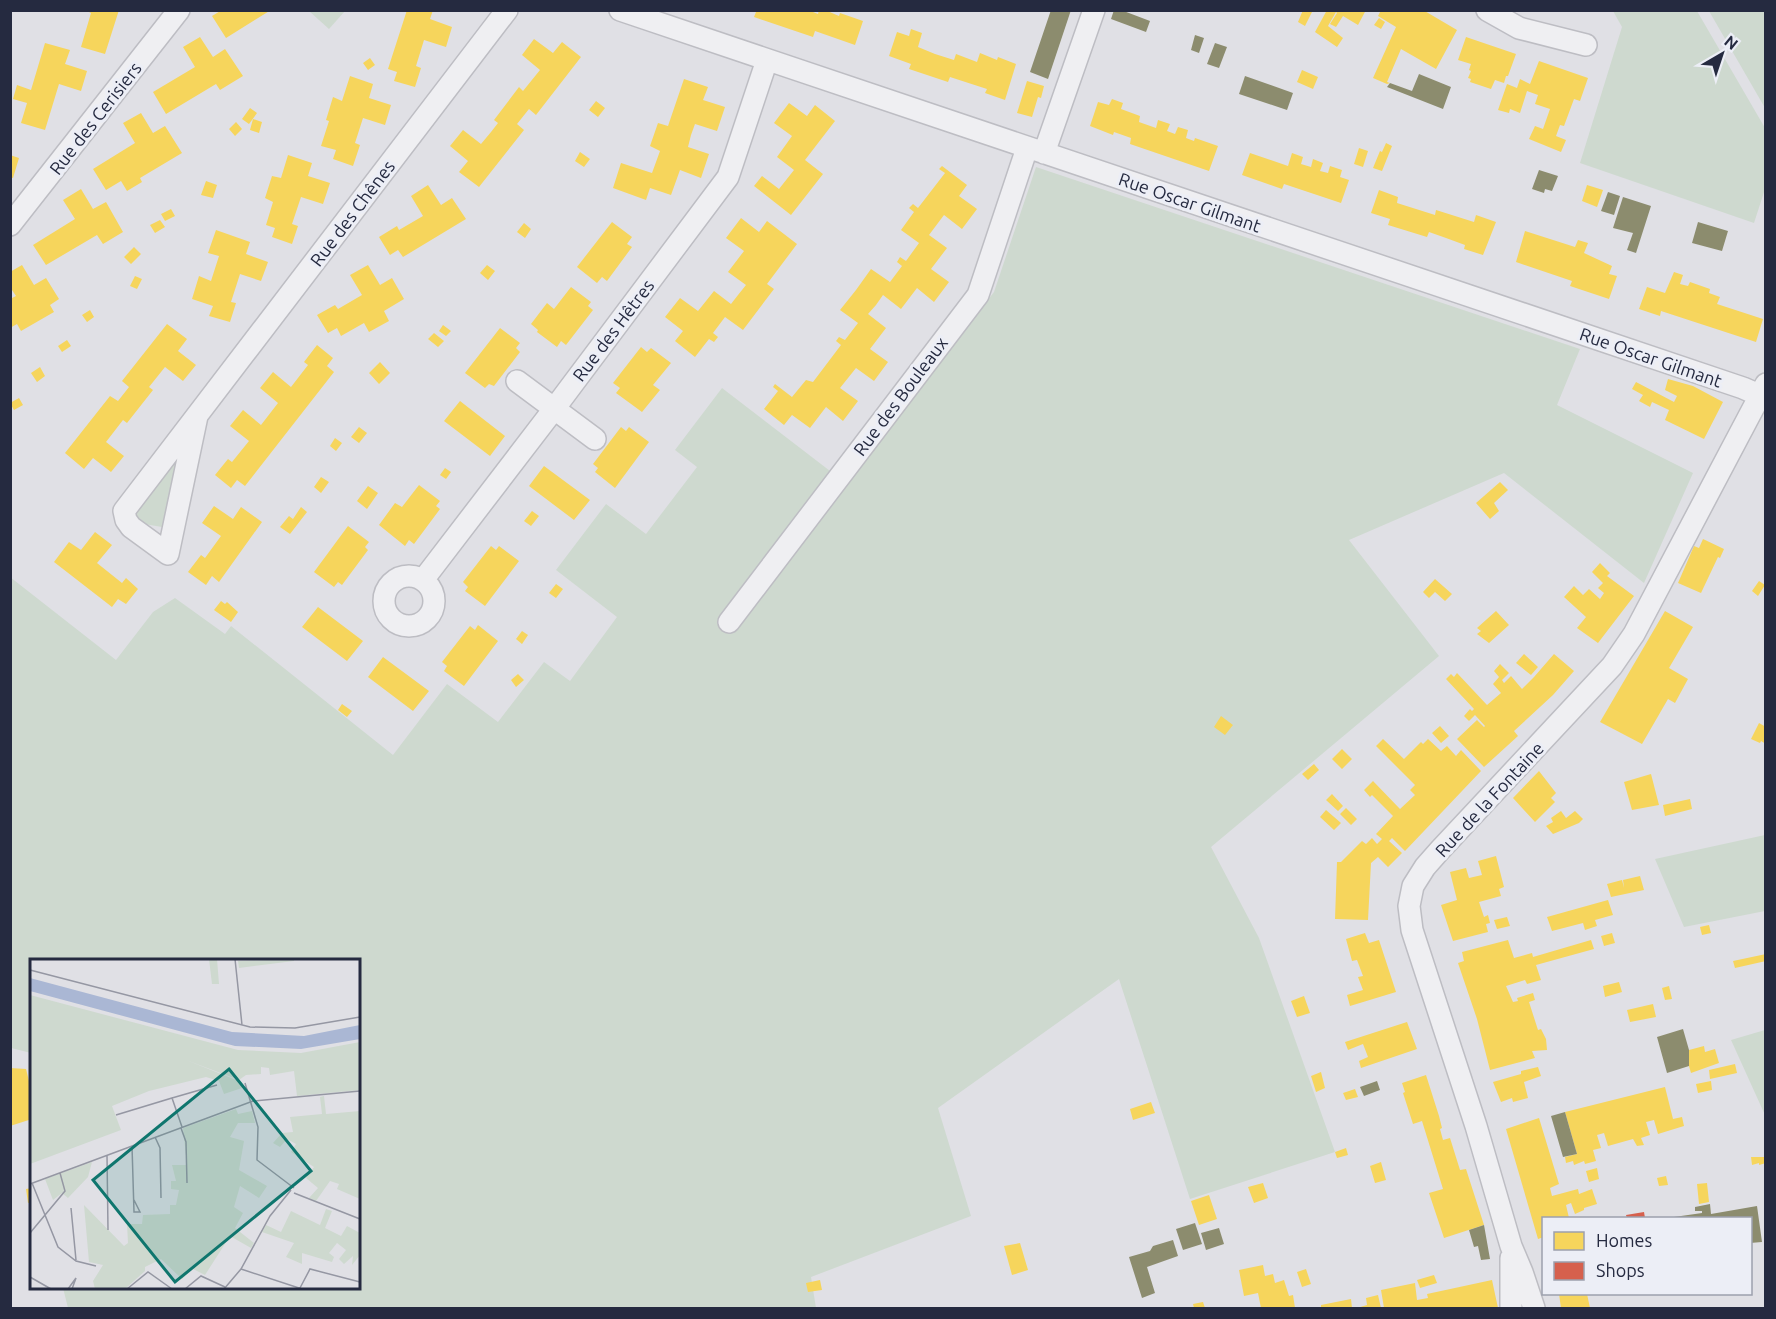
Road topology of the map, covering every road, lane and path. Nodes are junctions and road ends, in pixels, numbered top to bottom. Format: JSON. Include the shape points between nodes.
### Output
{"nodes":[{"id":1,"x":179,"y":10,"type":"edge"},
{"id":2,"x":507,"y":10,"type":"edge"},
{"id":3,"x":620,"y":10,"type":"edge"},
{"id":4,"x":1094,"y":10,"type":"edge"},
{"id":5,"x":1487,"y":10,"type":"edge"},
{"id":6,"x":1586,"y":45,"type":"dead end"},
{"id":7,"x":767,"y":60,"type":"junction"},
{"id":8,"x":1036,"y":150,"type":"junction"},
{"id":9,"x":10,"y":225,"type":"edge"},
{"id":10,"x":517,"y":381,"type":"dead end"},
{"id":11,"x":1764,"y":392,"type":"edge"},
{"id":12,"x":554,"y":409,"type":"junction"},
{"id":13,"x":197,"y":416,"type":"junction"},
{"id":14,"x":595,"y":439,"type":"dead end"},
{"id":15,"x":423,"y":580,"type":"dead end"},
{"id":16,"x":729,"y":622,"type":"dead end"},
{"id":17,"x":1511,"y":1245,"type":"junction"},
{"id":18,"x":1511,"y":1308,"type":"edge"},
{"id":19,"x":1534,"y":1308,"type":"edge"}],
"edges":[{"from":1,"to":9,"type":"street","name":"Rue des Cerisiers"},
{"from":2,"to":13,"type":"street","name":"Rue des Chênes"},
{"from":3,"to":7,"type":"street","name":"Rue Oscar Gilmant"},
{"from":4,"to":8,"type":"street","name":"Rue des Bouleaux"},
{"from":5,"to":6,"type":"street","via":[[1519,28]]},
{"from":7,"to":8,"type":"street","name":"Rue Oscar Gilmant"},
{"from":7,"to":12,"type":"street","name":"Rue des Hêtres","via":[[728,177]]},
{"from":8,"to":11,"type":"street","name":"Rue Oscar Gilmant"},
{"from":8,"to":16,"type":"street","name":"Rue des Bouleaux","via":[[978,295]]},
{"from":10,"to":12,"type":"street"},
{"from":11,"to":17,"type":"street","name":"Rue de la Fontaine","via":[[1634,634],[1612,666],[1440,850],[1413,886],[1409,906],[1420,961]]},
{"from":12,"to":14,"type":"street"},
{"from":12,"to":15,"type":"street","name":"Rue des Hêtres"},
{"from":13,"to":13,"type":"street","name":"Rue des Chênes","via":[[124,511],[131,526],[168,554]]},
{"from":17,"to":18,"type":"street","name":"Rue de la Fontaine"},
{"from":17,"to":19,"type":"street","name":"Rue de la Fontaine"}]}
